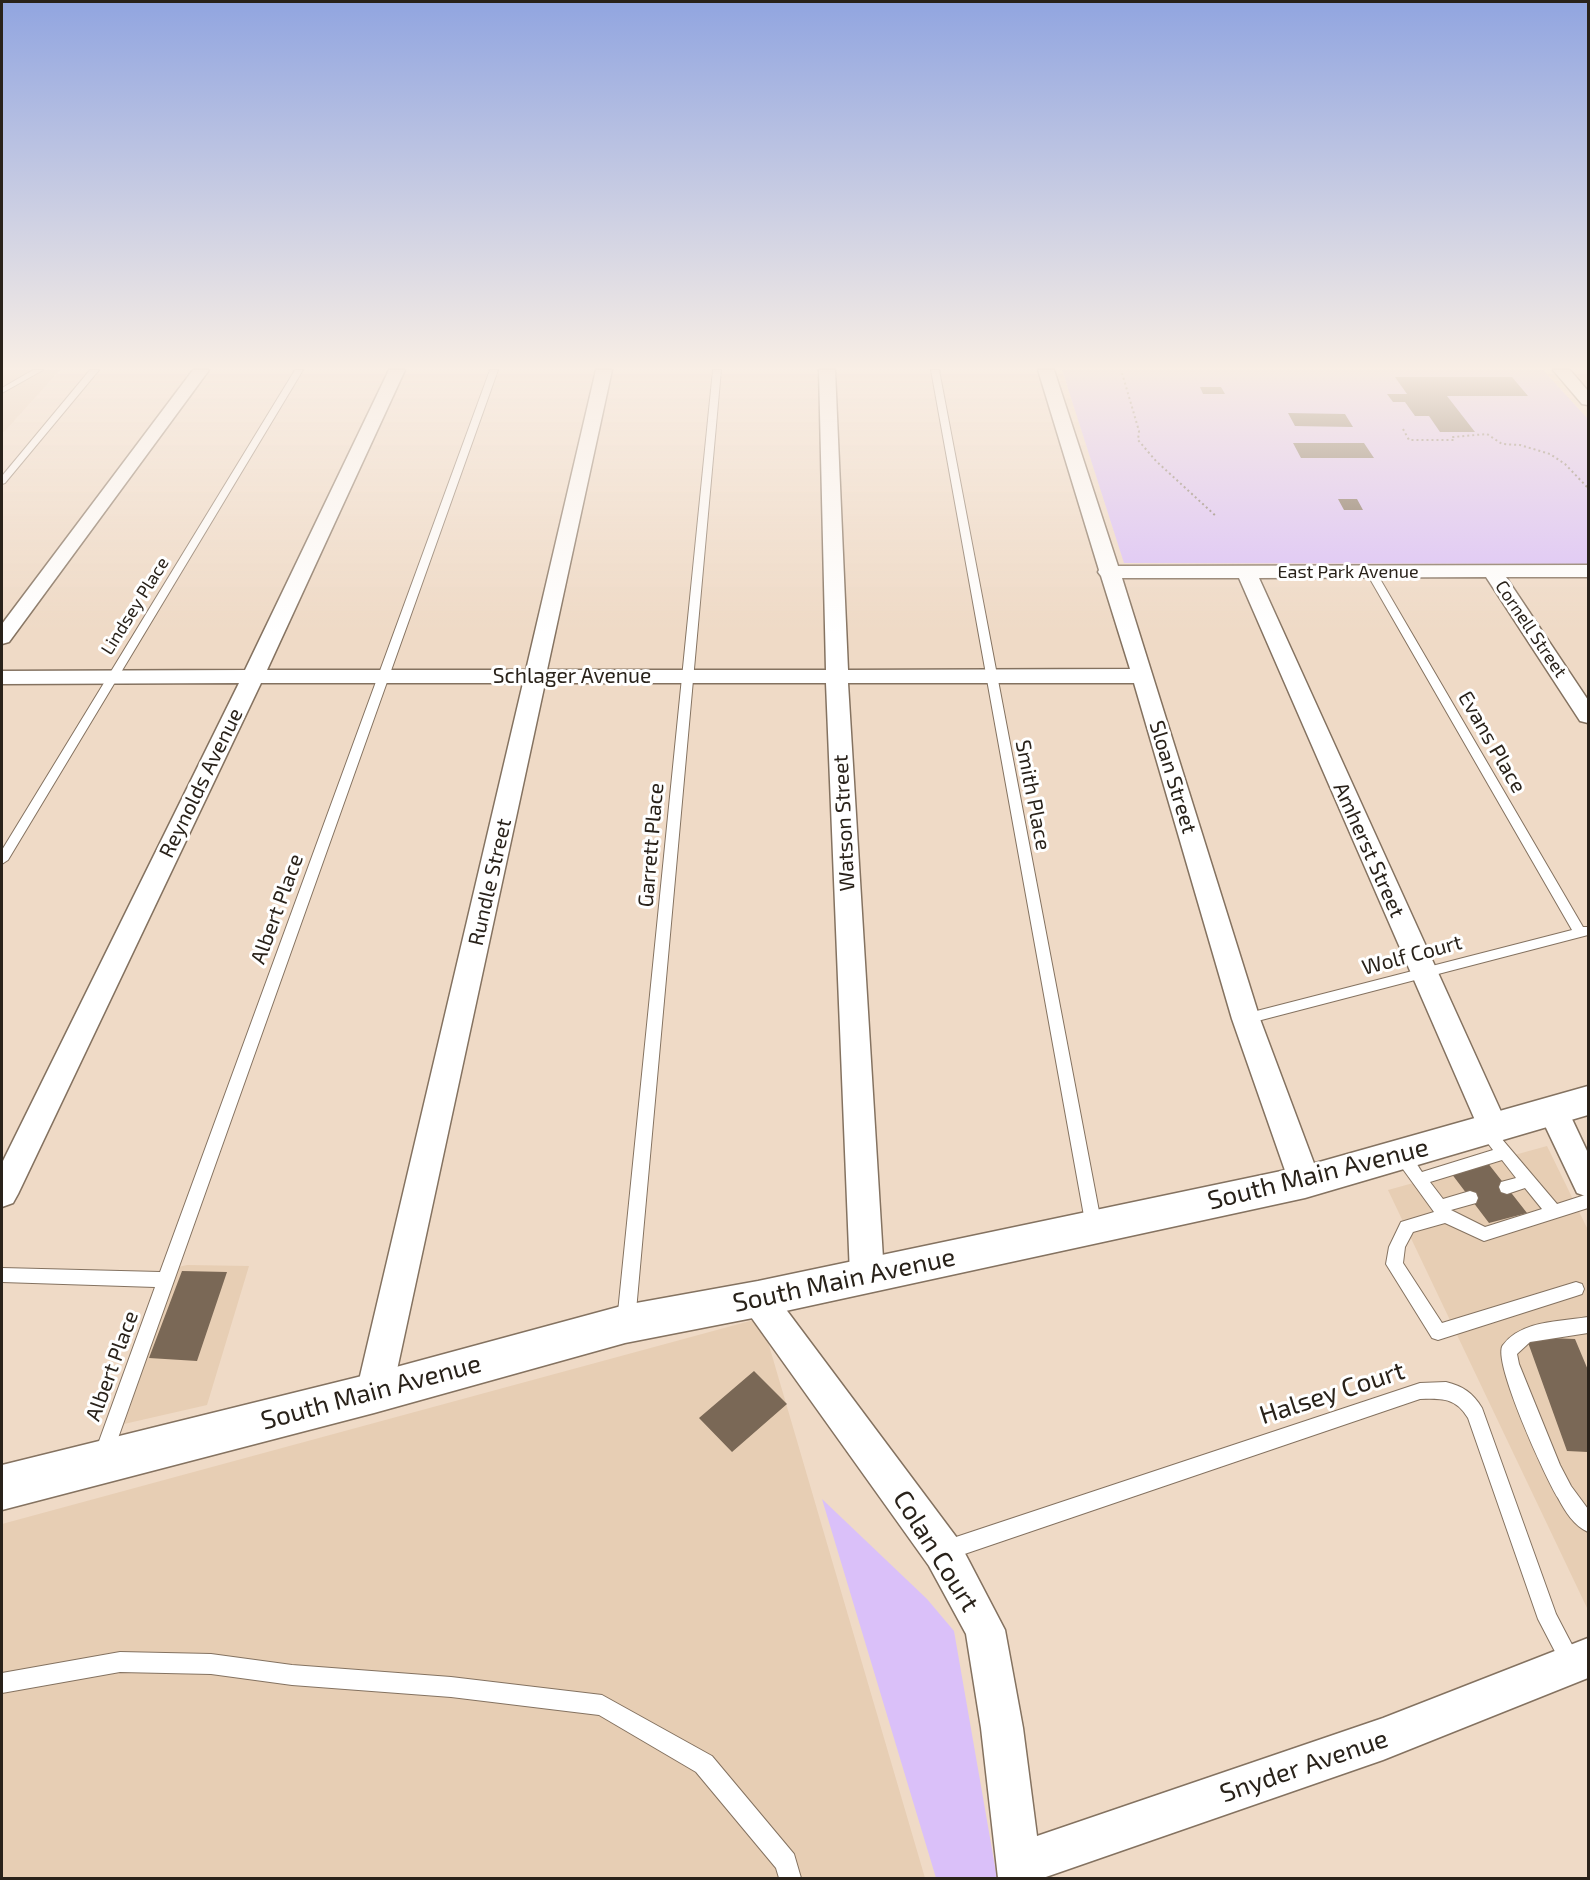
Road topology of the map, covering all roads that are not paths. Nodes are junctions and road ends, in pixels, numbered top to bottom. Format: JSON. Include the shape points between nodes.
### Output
{"nodes":[{"id":1,"x":21,"y":458,"type":"edge"},
{"id":2,"x":136,"y":458,"type":"edge"},
{"id":3,"x":245,"y":458,"type":"edge"},
{"id":4,"x":355,"y":458,"type":"edge"},
{"id":5,"x":462,"y":458,"type":"edge"},
{"id":6,"x":585,"y":458,"type":"edge"},
{"id":7,"x":708,"y":458,"type":"edge"},
{"id":8,"x":829,"y":458,"type":"edge"},
{"id":9,"x":951,"y":458,"type":"edge"},
{"id":10,"x":1073,"y":458,"type":"edge"},
{"id":11,"x":2,"y":481,"type":"edge"},
{"id":12,"x":1588,"y":571,"type":"edge"},
{"id":13,"x":1108,"y":572,"type":"junction"},
{"id":14,"x":1371,"y":572,"type":"junction"},
{"id":15,"x":1493,"y":572,"type":"junction"},
{"id":16,"x":1246,"y":573,"type":"junction"},
{"id":17,"x":2,"y":638,"type":"edge"},
{"id":18,"x":254,"y":675,"type":"junction"},
{"id":19,"x":537,"y":676,"type":"junction"},
{"id":20,"x":687,"y":676,"type":"junction"},
{"id":21,"x":991,"y":676,"type":"junction"},
{"id":22,"x":1143,"y":676,"type":"junction"},
{"id":23,"x":2,"y":677,"type":"edge"},
{"id":24,"x":111,"y":677,"type":"junction"},
{"id":25,"x":837,"y":677,"type":"junction"},
{"id":26,"x":382,"y":678,"type":"junction"},
{"id":27,"x":1588,"y":716,"type":"edge"},
{"id":28,"x":2,"y":860,"type":"edge"},
{"id":29,"x":1584,"y":932,"type":"edge"},
{"id":30,"x":1423,"y":973,"type":"junction"},
{"id":31,"x":1246,"y":1019,"type":"junction"},
{"id":32,"x":1570,"y":1106,"type":"edge"},
{"id":33,"x":1494,"y":1136,"type":"junction"},
{"id":34,"x":1409,"y":1167,"type":"junction"},
{"id":35,"x":1528,"y":1181,"type":"junction"},
{"id":36,"x":1305,"y":1182,"type":"junction"},
{"id":37,"x":1588,"y":1184,"type":"edge"},
{"id":38,"x":1507,"y":1187,"type":"dead end"},
{"id":39,"x":2,"y":1194,"type":"edge"},
{"id":40,"x":1470,"y":1198,"type":"dead end"},
{"id":41,"x":1588,"y":1201,"type":"edge"},
{"id":42,"x":1443,"y":1211,"type":"junction"},
{"id":43,"x":1554,"y":1212,"type":"junction"},
{"id":44,"x":1094,"y":1227,"type":"junction"},
{"id":45,"x":2,"y":1275,"type":"edge"},
{"id":46,"x":867,"y":1275,"type":"junction"},
{"id":47,"x":166,"y":1280,"type":"junction"},
{"id":48,"x":1576,"y":1289,"type":"dead end"},
{"id":49,"x":758,"y":1299,"type":"junction"},
{"id":50,"x":625,"y":1324,"type":"junction"},
{"id":51,"x":1588,"y":1325,"type":"edge"},
{"id":52,"x":374,"y":1393,"type":"junction"},
{"id":53,"x":100,"y":1462,"type":"junction"},
{"id":54,"x":2,"y":1488,"type":"edge"},
{"id":55,"x":1588,"y":1522,"type":"edge"},
{"id":56,"x":943,"y":1551,"type":"junction"},
{"id":57,"x":1581,"y":1661,"type":"edge"},
{"id":58,"x":2,"y":1683,"type":"edge"},
{"id":59,"x":1018,"y":1872,"type":"edge"},
{"id":60,"x":790,"y":1878,"type":"edge"}],
"edges":[{"from":1,"to":11,"type":"lane"},
{"from":2,"to":17,"type":"street"},
{"from":3,"to":24,"type":"lane","name":"Lindsey Place"},
{"from":4,"to":18,"type":"street","name":"Reynolds Avenue"},
{"from":5,"to":26,"type":"lane","name":"Albert Place"},
{"from":6,"to":19,"type":"street","name":"Rundle Street"},
{"from":7,"to":20,"type":"lane","name":"Garrett Place"},
{"from":8,"to":25,"type":"street","name":"Watson Street"},
{"from":9,"to":21,"type":"lane","name":"Smith Place"},
{"from":10,"to":13,"type":"street","name":"Sloan Street"},
{"from":12,"to":15,"type":"street","name":"East Park Avenue"},
{"from":13,"to":16,"type":"street","name":"East Park Avenue"},
{"from":13,"to":22,"type":"street","name":"Sloan Street"},
{"from":14,"to":15,"type":"street","name":"East Park Avenue"},
{"from":14,"to":16,"type":"street","name":"East Park Avenue"},
{"from":14,"to":29,"type":"lane","name":"Evans Place"},
{"from":15,"to":27,"type":"street","name":"Cornell Street"},
{"from":16,"to":30,"type":"street","name":"Amherst Street"},
{"from":18,"to":24,"type":"street","name":"Schlager Avenue"},
{"from":18,"to":26,"type":"street","name":"Schlager Avenue"},
{"from":18,"to":39,"type":"street","name":"Reynolds Avenue"},
{"from":19,"to":20,"type":"street","name":"Schlager Avenue"},
{"from":19,"to":26,"type":"street","name":"Schlager Avenue"},
{"from":19,"to":52,"type":"street","name":"Rundle Street"},
{"from":20,"to":25,"type":"street","name":"Schlager Avenue"},
{"from":20,"to":50,"type":"lane","name":"Garrett Place"},
{"from":21,"to":22,"type":"street","name":"Schlager Avenue"},
{"from":21,"to":25,"type":"street","name":"Schlager Avenue"},
{"from":21,"to":44,"type":"lane","name":"Smith Place"},
{"from":22,"to":31,"type":"street","name":"Sloan Street"},
{"from":23,"to":24,"type":"street","name":"Schlager Avenue"},
{"from":24,"to":28,"type":"lane","name":"Lindsey Place"},
{"from":25,"to":46,"type":"street","name":"Watson Street"},
{"from":26,"to":47,"type":"lane","name":"Albert Place"},
{"from":29,"to":30,"type":"lane","name":"Wolf Court"},
{"from":30,"to":31,"type":"lane","name":"Wolf Court"},
{"from":30,"to":33,"type":"street","name":"Amherst Street"},
{"from":31,"to":36,"type":"street","name":"Sloan Street"},
{"from":32,"to":33,"type":"main road","name":"South Main Avenue"},
{"from":32,"to":37,"type":"street"},
{"from":33,"to":34,"type":"main road","name":"South Main Avenue"},
{"from":33,"to":35,"type":"lane"},
{"from":34,"to":36,"type":"main road","name":"South Main Avenue"},
{"from":34,"to":42,"type":"lane"},
{"from":35,"to":38,"type":"lane"},
{"from":35,"to":43,"type":"lane"},
{"from":36,"to":44,"type":"main road","name":"South Main Avenue"},
{"from":40,"to":42,"type":"lane"},
{"from":41,"to":43,"type":"lane"},
{"from":42,"to":43,"type":"lane","via":[[1484,1234]]},
{"from":42,"to":48,"type":"lane","via":[[1407,1227],[1394,1264],[1438,1332]]},
{"from":44,"to":46,"type":"main road","name":"South Main Avenue"},
{"from":45,"to":47,"type":"lane"},
{"from":46,"to":49,"type":"main road","name":"South Main Avenue"},
{"from":47,"to":53,"type":"lane","name":"Albert Place"},
{"from":49,"to":50,"type":"main road","name":"South Main Avenue"},
{"from":49,"to":56,"type":"street","name":"Colan Court"},
{"from":50,"to":52,"type":"main road","name":"South Main Avenue"},
{"from":51,"to":55,"type":"lane","via":[[1526,1335],[1508,1351],[1547,1455],[1570,1503]]},
{"from":52,"to":53,"type":"main road","name":"South Main Avenue"},
{"from":53,"to":54,"type":"main road","name":"South Main Avenue"},
{"from":56,"to":57,"type":"lane","name":"Halsey Court","via":[[1420,1391],[1456,1392],[1476,1414],[1548,1619]]},
{"from":56,"to":59,"type":"street","name":"Colan Court","via":[[985,1630],[1002,1728]]},
{"from":57,"to":59,"type":"street","name":"Snyder Avenue","via":[[1383,1739]]},
{"from":58,"to":60,"type":"lane","via":[[120,1662],[211,1664],[602,1705],[704,1764],[786,1862]]}]}
